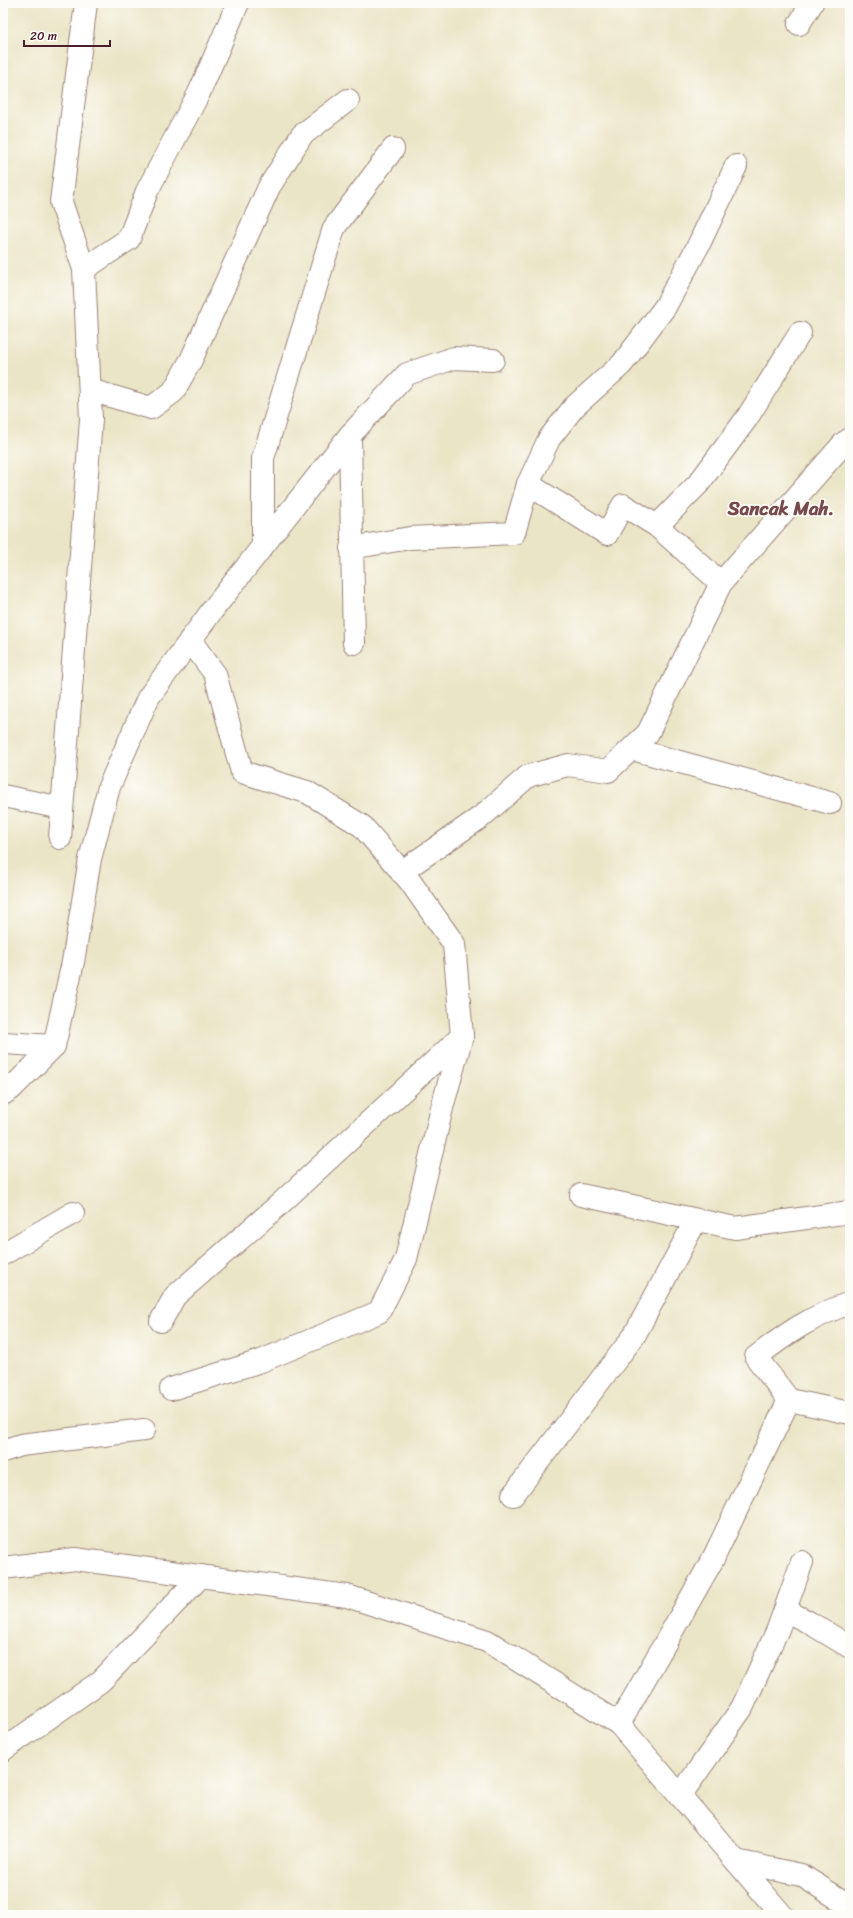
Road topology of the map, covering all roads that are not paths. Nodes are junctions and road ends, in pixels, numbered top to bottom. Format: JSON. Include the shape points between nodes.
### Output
{"nodes":[{"id":1,"x":86,"y":3,"type":"edge"},
{"id":2,"x":238,"y":3,"type":"edge"},
{"id":3,"x":812,"y":3,"type":"edge"},
{"id":4,"x":799,"y":24,"type":"dead end"},
{"id":5,"x":348,"y":100,"type":"dead end"},
{"id":6,"x":394,"y":149,"type":"dead end"},
{"id":7,"x":736,"y":166,"type":"dead end"},
{"id":8,"x":84,"y":269,"type":"junction"},
{"id":9,"x":800,"y":333,"type":"dead end"},
{"id":10,"x":492,"y":360,"type":"dead end"},
{"id":11,"x":90,"y":390,"type":"junction"},
{"id":12,"x":350,"y":435,"type":"junction"},
{"id":13,"x":850,"y":439,"type":"edge"},
{"id":14,"x":528,"y":484,"type":"junction"},
{"id":15,"x":657,"y":526,"type":"junction"},
{"id":16,"x":263,"y":545,"type":"junction"},
{"id":17,"x":351,"y":548,"type":"junction"},
{"id":18,"x":721,"y":583,"type":"junction"},
{"id":19,"x":190,"y":640,"type":"junction"},
{"id":20,"x":354,"y":643,"type":"dead end"},
{"id":21,"x":632,"y":749,"type":"junction"},
{"id":22,"x":3,"y":796,"type":"edge"},
{"id":23,"x":830,"y":803,"type":"dead end"},
{"id":24,"x":62,"y":808,"type":"junction"},
{"id":25,"x":60,"y":838,"type":"dead end"},
{"id":26,"x":401,"y":872,"type":"junction"},
{"id":27,"x":462,"y":1036,"type":"junction"},
{"id":28,"x":3,"y":1043,"type":"edge"},
{"id":29,"x":54,"y":1046,"type":"junction"},
{"id":30,"x":3,"y":1094,"type":"edge"},
{"id":31,"x":581,"y":1194,"type":"dead end"},
{"id":32,"x":850,"y":1212,"type":"edge"},
{"id":33,"x":73,"y":1213,"type":"dead end"},
{"id":34,"x":696,"y":1220,"type":"junction"},
{"id":35,"x":3,"y":1254,"type":"edge"},
{"id":36,"x":850,"y":1303,"type":"edge"},
{"id":37,"x":162,"y":1321,"type":"dead end"},
{"id":38,"x":171,"y":1390,"type":"dead end"},
{"id":39,"x":789,"y":1400,"type":"junction"},
{"id":40,"x":850,"y":1414,"type":"edge"},
{"id":41,"x":144,"y":1430,"type":"dead end"},
{"id":42,"x":3,"y":1452,"type":"edge"},
{"id":43,"x":513,"y":1495,"type":"dead end"},
{"id":44,"x":802,"y":1562,"type":"dead end"},
{"id":45,"x":3,"y":1568,"type":"edge"},
{"id":46,"x":201,"y":1576,"type":"junction"},
{"id":47,"x":785,"y":1610,"type":"junction"},
{"id":48,"x":850,"y":1647,"type":"edge"},
{"id":49,"x":619,"y":1724,"type":"junction"},
{"id":50,"x":3,"y":1750,"type":"edge"},
{"id":51,"x":680,"y":1796,"type":"junction"},
{"id":52,"x":736,"y":1861,"type":"junction"},
{"id":53,"x":850,"y":1908,"type":"edge"},
{"id":54,"x":782,"y":1915,"type":"edge"}],
"edges":[{"from":1,"to":8,"type":"street","via":[[61,202]]},
{"from":2,"to":8,"type":"street","via":[[199,93],[147,191],[129,240]]},
{"from":3,"to":4,"type":"street"},
{"from":5,"to":11,"type":"street","via":[[302,135],[269,187],[191,360],[173,392],[151,408]]},
{"from":6,"to":16,"type":"street","via":[[334,228],[263,458]]},
{"from":7,"to":14,"type":"street","via":[[698,246],[665,307],[622,364],[574,407],[549,439]]},
{"from":8,"to":11,"type":"street"},
{"from":9,"to":15,"type":"street","via":[[747,418],[704,477]]},
{"from":10,"to":12,"type":"street","via":[[454,358],[407,374]]},
{"from":11,"to":24,"type":"street","via":[[91,418]]},
{"from":12,"to":16,"type":"street"},
{"from":12,"to":17,"type":"street"},
{"from":13,"to":18,"type":"street"},
{"from":14,"to":15,"type":"street","via":[[607,534],[623,505]]},
{"from":14,"to":17,"type":"street","via":[[514,533],[410,538]]},
{"from":15,"to":18,"type":"street"},
{"from":16,"to":19,"type":"street"},
{"from":17,"to":20,"type":"street"},
{"from":18,"to":21,"type":"street","via":[[648,733]]},
{"from":19,"to":26,"type":"street","via":[[215,674],[242,772],[307,792],[362,826]]},
{"from":19,"to":29,"type":"street","via":[[148,698],[109,786],[90,859],[73,962]]},
{"from":21,"to":23,"type":"street"},
{"from":21,"to":26,"type":"street","via":[[608,771],[568,765],[528,776],[481,817]]},
{"from":22,"to":24,"type":"street"},
{"from":24,"to":25,"type":"street"},
{"from":26,"to":27,"type":"street","via":[[454,944]]},
{"from":27,"to":37,"type":"street","via":[[281,1203],[175,1296]]},
{"from":27,"to":38,"type":"street","via":[[406,1259],[378,1312],[261,1361]]},
{"from":28,"to":29,"type":"street"},
{"from":29,"to":30,"type":"street"},
{"from":31,"to":34,"type":"street"},
{"from":32,"to":34,"type":"street","via":[[735,1228]]},
{"from":33,"to":35,"type":"street"},
{"from":34,"to":43,"type":"street","via":[[634,1336]]},
{"from":36,"to":39,"type":"street","via":[[830,1310],[788,1332],[756,1357]]},
{"from":39,"to":40,"type":"street"},
{"from":39,"to":49,"type":"street","via":[[713,1560]]},
{"from":41,"to":42,"type":"street","via":[[21,1446]]},
{"from":44,"to":47,"type":"street"},
{"from":45,"to":46,"type":"street","via":[[75,1559]]},
{"from":46,"to":49,"type":"street","via":[[347,1596],[487,1641]]},
{"from":46,"to":50,"type":"street","via":[[101,1681]]},
{"from":47,"to":48,"type":"street"},
{"from":47,"to":51,"type":"street","via":[[742,1708]]},
{"from":49,"to":51,"type":"street"},
{"from":51,"to":52,"type":"street"},
{"from":52,"to":53,"type":"street","via":[[801,1875]]},
{"from":52,"to":54,"type":"street"}]}
